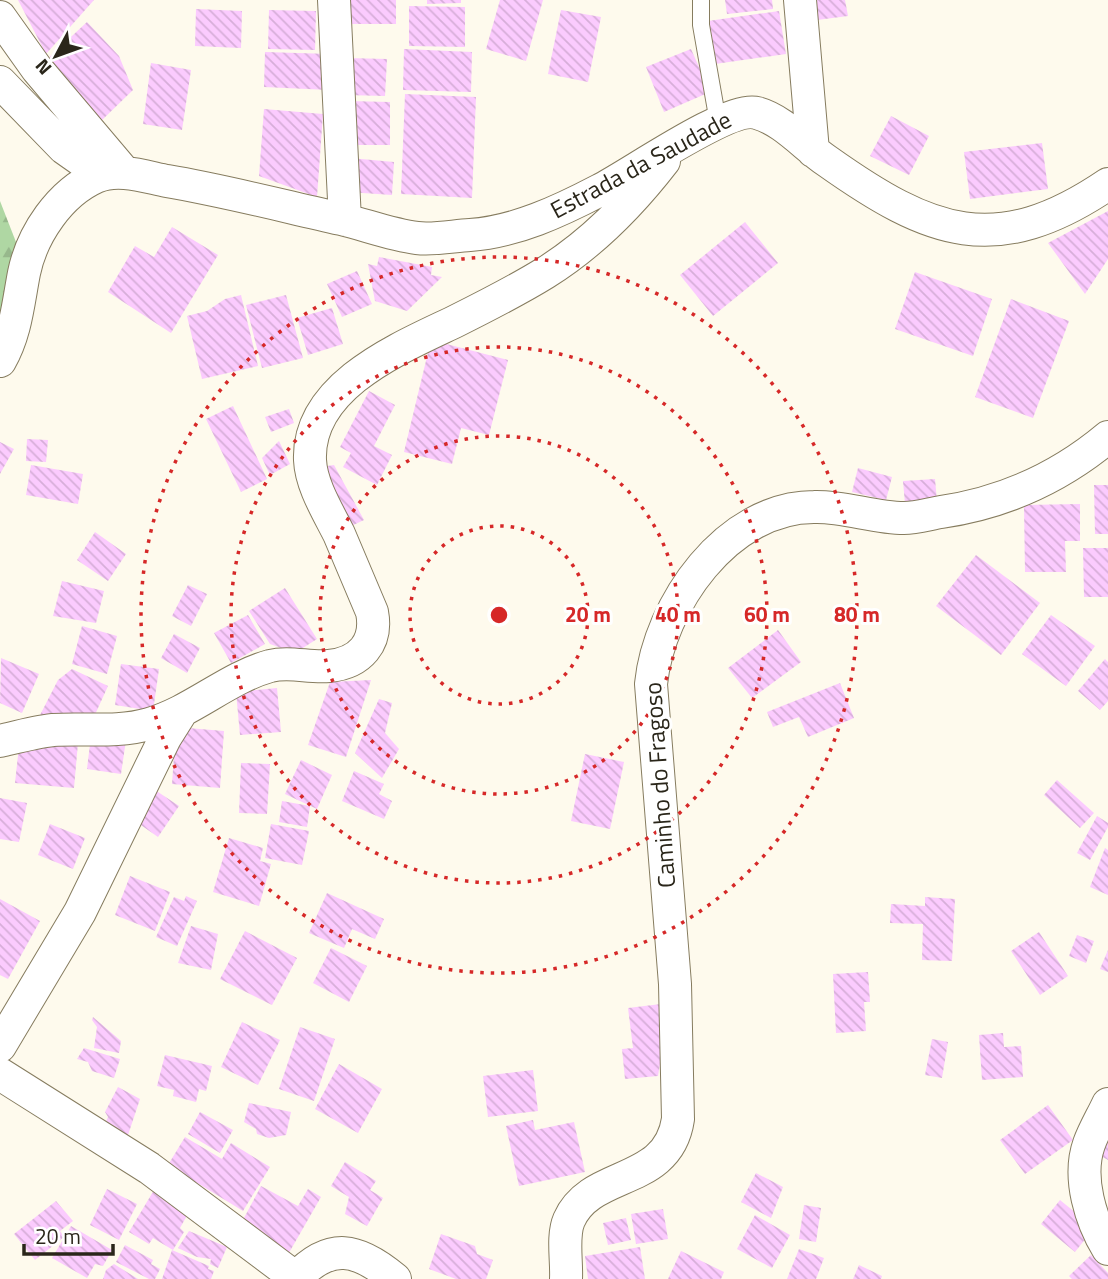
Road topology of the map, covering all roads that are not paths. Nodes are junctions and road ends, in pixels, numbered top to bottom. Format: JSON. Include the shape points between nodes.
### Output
{"nodes":[{"id":1,"x":334,"y":0,"type":"edge"},
{"id":2,"x":701,"y":0,"type":"edge"},
{"id":3,"x":800,"y":0,"type":"edge"},
{"id":4,"x":0,"y":17,"type":"edge"},
{"id":5,"x":0,"y":82,"type":"edge"},
{"id":6,"x":718,"y":122,"type":"junction"},
{"id":7,"x":674,"y":149,"type":"junction"},
{"id":8,"x":813,"y":150,"type":"junction"},
{"id":9,"x":113,"y":174,"type":"junction"},
{"id":10,"x":1108,"y":184,"type":"edge"},
{"id":11,"x":345,"y":220,"type":"junction"},
{"id":12,"x":0,"y":361,"type":"edge"},
{"id":13,"x":1108,"y":437,"type":"edge"},
{"id":14,"x":182,"y":710,"type":"junction"},
{"id":15,"x":0,"y":741,"type":"edge"},
{"id":16,"x":0,"y":1046,"type":"edge"},
{"id":17,"x":0,"y":1074,"type":"edge"},
{"id":18,"x":1108,"y":1104,"type":"edge"},
{"id":19,"x":1108,"y":1250,"type":"edge"},
{"id":20,"x":295,"y":1278,"type":"edge"},
{"id":21,"x":395,"y":1279,"type":"edge"},
{"id":22,"x":566,"y":1279,"type":"edge"}],
"edges":[{"from":1,"to":11,"type":"street"},
{"from":2,"to":6,"type":"lane"},
{"from":3,"to":8,"type":"street"},
{"from":4,"to":9,"type":"street"},
{"from":5,"to":9,"type":"street","name":"Estrada da Saudade","via":[[64,148]]},
{"from":6,"to":7,"type":"street","name":"Estrada da Saudade"},
{"from":6,"to":8,"type":"street","name":"Estrada da Saudade","via":[[741,112],[757,113]]},
{"from":7,"to":11,"type":"street","name":"Estrada da Saudade","via":[[548,215],[490,234],[418,238]]},
{"from":7,"to":14,"type":"street","via":[[620,215],[585,245],[489,304],[388,352],[349,382],[318,423],[310,461],[372,612],[375,630],[364,650],[350,661],[328,666],[290,664],[260,670]]},
{"from":8,"to":10,"type":"street","name":"Estrada da Saudade","via":[[901,206],[966,230],[1003,230],[1048,217]]},
{"from":9,"to":11,"type":"street","name":"Estrada da Saudade","via":[[217,190]]},
{"from":9,"to":12,"type":"street","via":[[79,185],[34,242],[16,322]]},
{"from":13,"to":22,"type":"street","name":"Caminho do Fragoso","via":[[1049,477],[1001,500],[905,518],[814,506],[775,514],[737,535],[685,589],[666,623],[651,684],[675,984],[676,1136],[656,1161],[611,1184],[575,1211],[567,1227]]},
{"from":14,"to":15,"type":"street","via":[[132,727],[53,730]]},
{"from":14,"to":16,"type":"street","via":[[80,912]]},
{"from":17,"to":20,"type":"street","via":[[149,1168]]},
{"from":18,"to":19,"type":"street","via":[[1088,1147],[1086,1192]]},
{"from":20,"to":21,"type":"street","via":[[310,1264],[349,1252],[368,1259]]}]}
